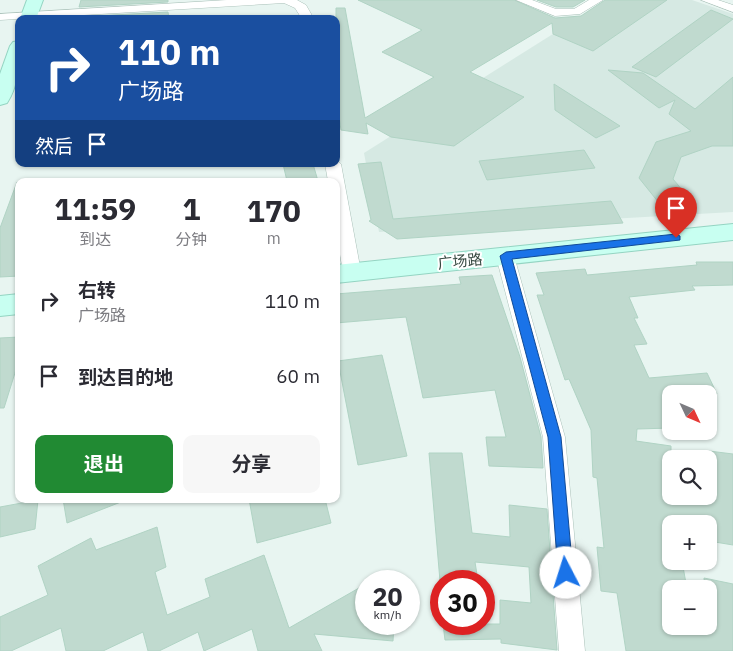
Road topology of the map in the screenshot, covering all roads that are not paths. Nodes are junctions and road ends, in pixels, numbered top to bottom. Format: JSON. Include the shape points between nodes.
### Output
{"nodes":[{"id":1,"x":522,"y":0,"type":"edge"},
{"id":2,"x":597,"y":0,"type":"edge"},
{"id":3,"x":707,"y":0,"type":"edge"},
{"id":4,"x":733,"y":9,"type":"edge"},
{"id":5,"x":31,"y":11,"type":"edge"},
{"id":6,"x":307,"y":15,"type":"edge"},
{"id":7,"x":0,"y":17,"type":"edge"},
{"id":8,"x":15,"y":57,"type":"edge"},
{"id":9,"x":0,"y":99,"type":"edge"},
{"id":10,"x":340,"y":228,"type":"edge"},
{"id":11,"x":733,"y":232,"type":"edge"},
{"id":12,"x":506,"y":256,"type":"junction"},
{"id":13,"x":344,"y":273,"type":"edge"},
{"id":14,"x":15,"y":304,"type":"edge"},
{"id":15,"x":0,"y":306,"type":"edge"},
{"id":16,"x":572,"y":651,"type":"edge"}],
"edges":[{"from":1,"to":2,"type":"street","via":[[555,12],[576,12]]},
{"from":3,"to":4,"type":"street"},
{"from":5,"to":6,"type":"street","via":[[284,0],[297,2],[304,7]]},
{"from":5,"to":7,"type":"street"},
{"from":8,"to":9,"type":"street"},
{"from":10,"to":13,"type":"street"},
{"from":11,"to":12,"type":"street","name":"广场路"},
{"from":12,"to":13,"type":"street","name":"广场路"},
{"from":12,"to":16,"type":"street","via":[[554,437]]},
{"from":14,"to":15,"type":"street"}]}
